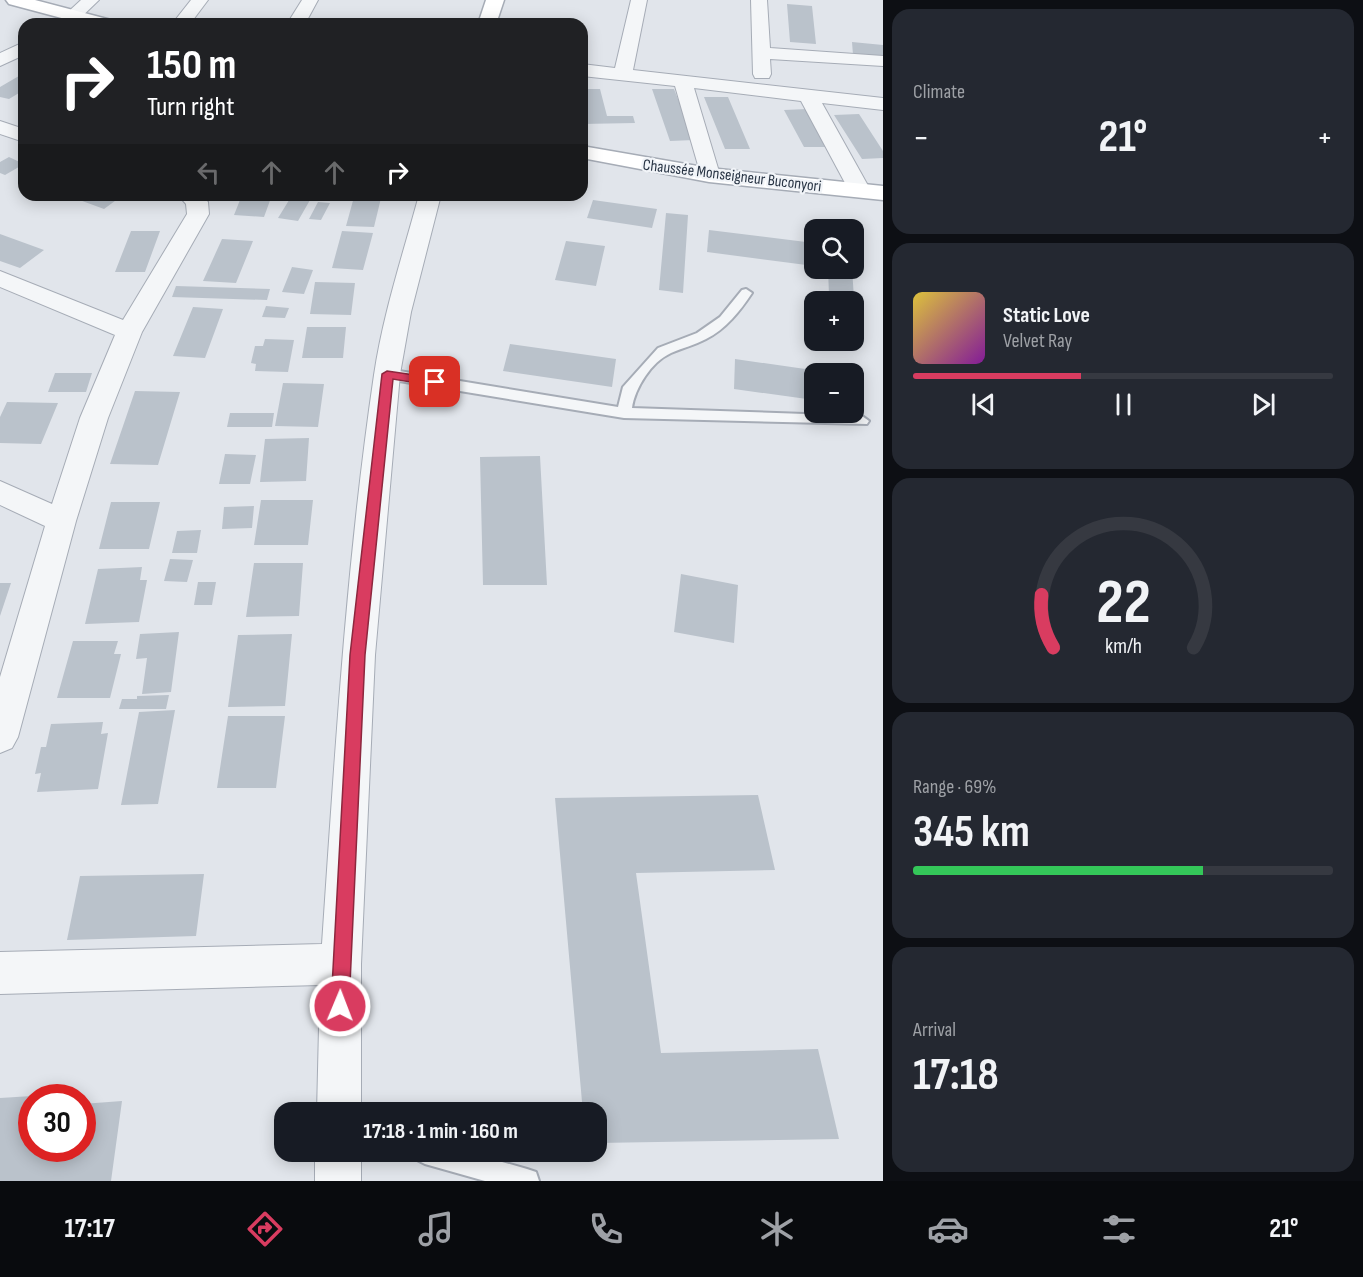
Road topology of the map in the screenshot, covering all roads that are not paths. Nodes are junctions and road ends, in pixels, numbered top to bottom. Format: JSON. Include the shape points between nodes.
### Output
{"nodes":[{"id":1,"x":15,"y":0,"type":"edge"},
{"id":2,"x":91,"y":0,"type":"edge"},
{"id":3,"x":200,"y":0,"type":"edge"},
{"id":4,"x":310,"y":0,"type":"edge"},
{"id":5,"x":495,"y":0,"type":"edge"},
{"id":6,"x":639,"y":0,"type":"edge"},
{"id":7,"x":759,"y":0,"type":"edge"},
{"id":8,"x":0,"y":9,"type":"edge"},
{"id":9,"x":46,"y":18,"type":"edge"},
{"id":10,"x":57,"y":18,"type":"edge"},
{"id":11,"x":71,"y":18,"type":"edge"},
{"id":12,"x":186,"y":18,"type":"edge"},
{"id":13,"x":300,"y":18,"type":"edge"},
{"id":14,"x":489,"y":18,"type":"edge"},
{"id":15,"x":18,"y":50,"type":"edge"},
{"id":16,"x":761,"y":53,"type":"junction"},
{"id":17,"x":0,"y":61,"type":"edge"},
{"id":18,"x":883,"y":62,"type":"edge"},
{"id":19,"x":588,"y":71,"type":"edge"},
{"id":20,"x":623,"y":74,"type":"junction"},
{"id":21,"x":683,"y":81,"type":"junction"},
{"id":22,"x":763,"y":90,"type":"junction"},
{"id":23,"x":808,"y":95,"type":"junction"},
{"id":24,"x":883,"y":104,"type":"edge"},
{"id":25,"x":0,"y":127,"type":"edge"},
{"id":26,"x":18,"y":134,"type":"edge"},
{"id":27,"x":588,"y":153,"type":"edge"},
{"id":28,"x":588,"y":170,"type":"edge"},
{"id":29,"x":709,"y":175,"type":"junction"},
{"id":30,"x":860,"y":191,"type":"junction"},
{"id":31,"x":883,"y":193,"type":"edge"},
{"id":32,"x":196,"y":201,"type":"edge"},
{"id":33,"x":428,"y":201,"type":"edge"},
{"id":34,"x":883,"y":210,"type":"edge"},
{"id":35,"x":0,"y":278,"type":"edge"},
{"id":36,"x":746,"y":293,"type":"dead end"},
{"id":37,"x":129,"y":332,"type":"junction"},
{"id":38,"x":387,"y":374,"type":"junction"},
{"id":39,"x":624,"y":413,"type":"junction"},
{"id":40,"x":804,"y":419,"type":"edge"},
{"id":41,"x":0,"y":492,"type":"edge"},
{"id":42,"x":61,"y":521,"type":"junction"},
{"id":43,"x":0,"y":737,"type":"edge"},
{"id":44,"x":341,"y":964,"type":"junction"},
{"id":45,"x":0,"y":973,"type":"edge"},
{"id":46,"x":339,"y":1102,"type":"edge"},
{"id":47,"x":338,"y":1162,"type":"edge"},
{"id":48,"x":460,"y":1162,"type":"edge"},
{"id":49,"x":338,"y":1181,"type":"edge"},
{"id":50,"x":527,"y":1181,"type":"edge"}],
"edges":[{"from":1,"to":10,"type":"street"},
{"from":2,"to":11,"type":"street"},
{"from":3,"to":12,"type":"street"},
{"from":4,"to":13,"type":"street"},
{"from":5,"to":14,"type":"street"},
{"from":6,"to":20,"type":"street"},
{"from":7,"to":16,"type":"street"},
{"from":8,"to":9,"type":"street"},
{"from":15,"to":17,"type":"street"},
{"from":16,"to":18,"type":"street"},
{"from":16,"to":22,"type":"street"},
{"from":19,"to":20,"type":"street"},
{"from":20,"to":21,"type":"street"},
{"from":21,"to":22,"type":"street"},
{"from":21,"to":29,"type":"street"},
{"from":22,"to":23,"type":"street"},
{"from":23,"to":24,"type":"street"},
{"from":23,"to":30,"type":"street"},
{"from":25,"to":26,"type":"street"},
{"from":27,"to":29,"type":"street","name":"Chaussée Monseigneur Buconyori"},
{"from":28,"to":34,"type":"street","name":"Chaussée Monseigneur Buconyori","via":[[693,190]]},
{"from":29,"to":30,"type":"street","name":"Chaussée Monseigneur Buconyori"},
{"from":30,"to":31,"type":"street","name":"Chaussée Monseigneur Buconyori"},
{"from":32,"to":37,"type":"street","via":[[198,214]]},
{"from":33,"to":38,"type":"street"},
{"from":35,"to":37,"type":"street"},
{"from":36,"to":39,"type":"lane","via":[[725,320],[702,336],[663,351],[628,390]]},
{"from":37,"to":42,"type":"street","via":[[94,418]]},
{"from":38,"to":39,"type":"lane"},
{"from":38,"to":44,"type":"street","via":[[358,655]]},
{"from":39,"to":40,"type":"lane"},
{"from":41,"to":42,"type":"street"},
{"from":42,"to":43,"type":"street"},
{"from":44,"to":45,"type":"street"},
{"from":44,"to":46,"type":"street"},
{"from":47,"to":49,"type":"street"},
{"from":48,"to":50,"type":"lane"}]}
